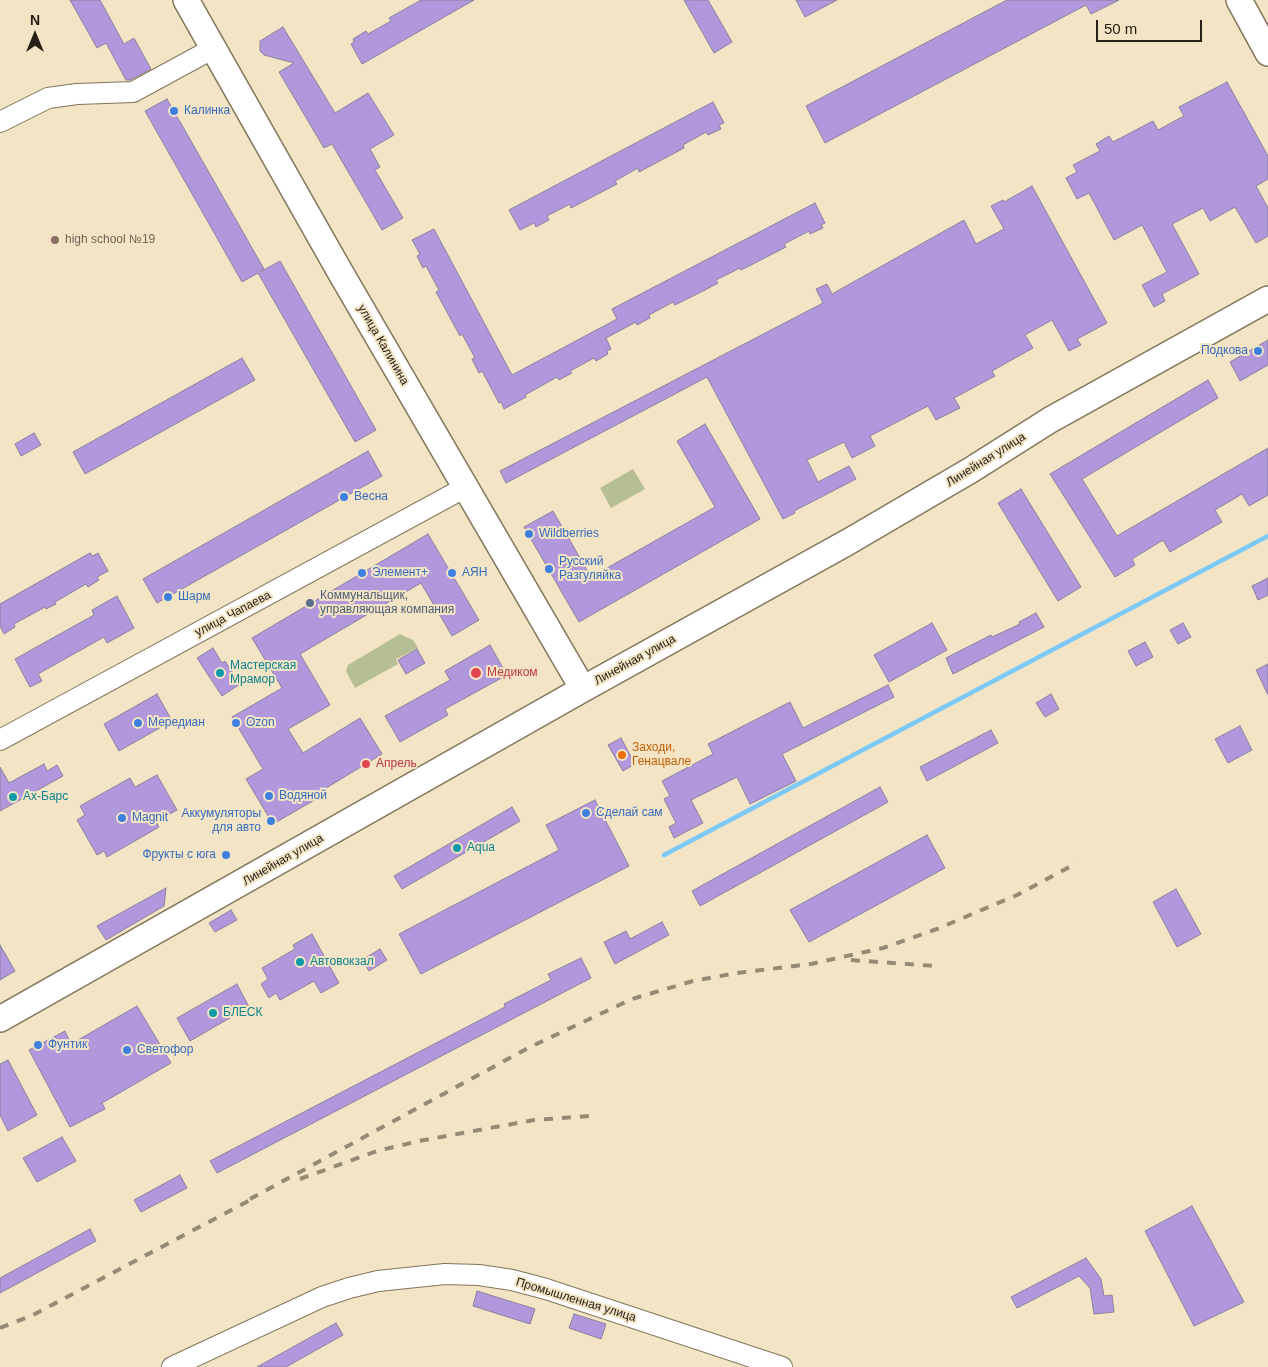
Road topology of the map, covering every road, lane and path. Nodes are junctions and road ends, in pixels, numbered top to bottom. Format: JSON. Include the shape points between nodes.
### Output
{"nodes":[{"id":1,"x":186,"y":0,"type":"edge"},
{"id":2,"x":1239,"y":0,"type":"edge"},
{"id":3,"x":214,"y":48,"type":"junction"},
{"id":4,"x":1268,"y":53,"type":"edge"},
{"id":5,"x":0,"y":122,"type":"edge"},
{"id":6,"x":1268,"y":299,"type":"edge"},
{"id":7,"x":466,"y":487,"type":"junction"},
{"id":8,"x":583,"y":689,"type":"junction"},
{"id":9,"x":0,"y":740,"type":"edge"},
{"id":10,"x":0,"y":1019,"type":"edge"},
{"id":11,"x":172,"y":1367,"type":"edge"},
{"id":12,"x":782,"y":1367,"type":"edge"}],
"edges":[{"from":1,"to":3,"type":"main road","name":"улица Калинина"},
{"from":2,"to":4,"type":"main road"},
{"from":3,"to":5,"type":"street","via":[[133,92],[48,98]]},
{"from":3,"to":7,"type":"main road","name":"улица Калинина"},
{"from":6,"to":8,"type":"main road","name":"Линейная улица","via":[[1050,420],[848,542]]},
{"from":7,"to":8,"type":"main road","name":"улица Калинина"},
{"from":7,"to":9,"type":"street","name":"улица Чапаева"},
{"from":8,"to":10,"type":"main road","name":"Линейная улица"},
{"from":11,"to":12,"type":"street","name":"Промышленная улица","via":[[331,1294],[378,1281],[479,1274],[546,1289]]}]}
